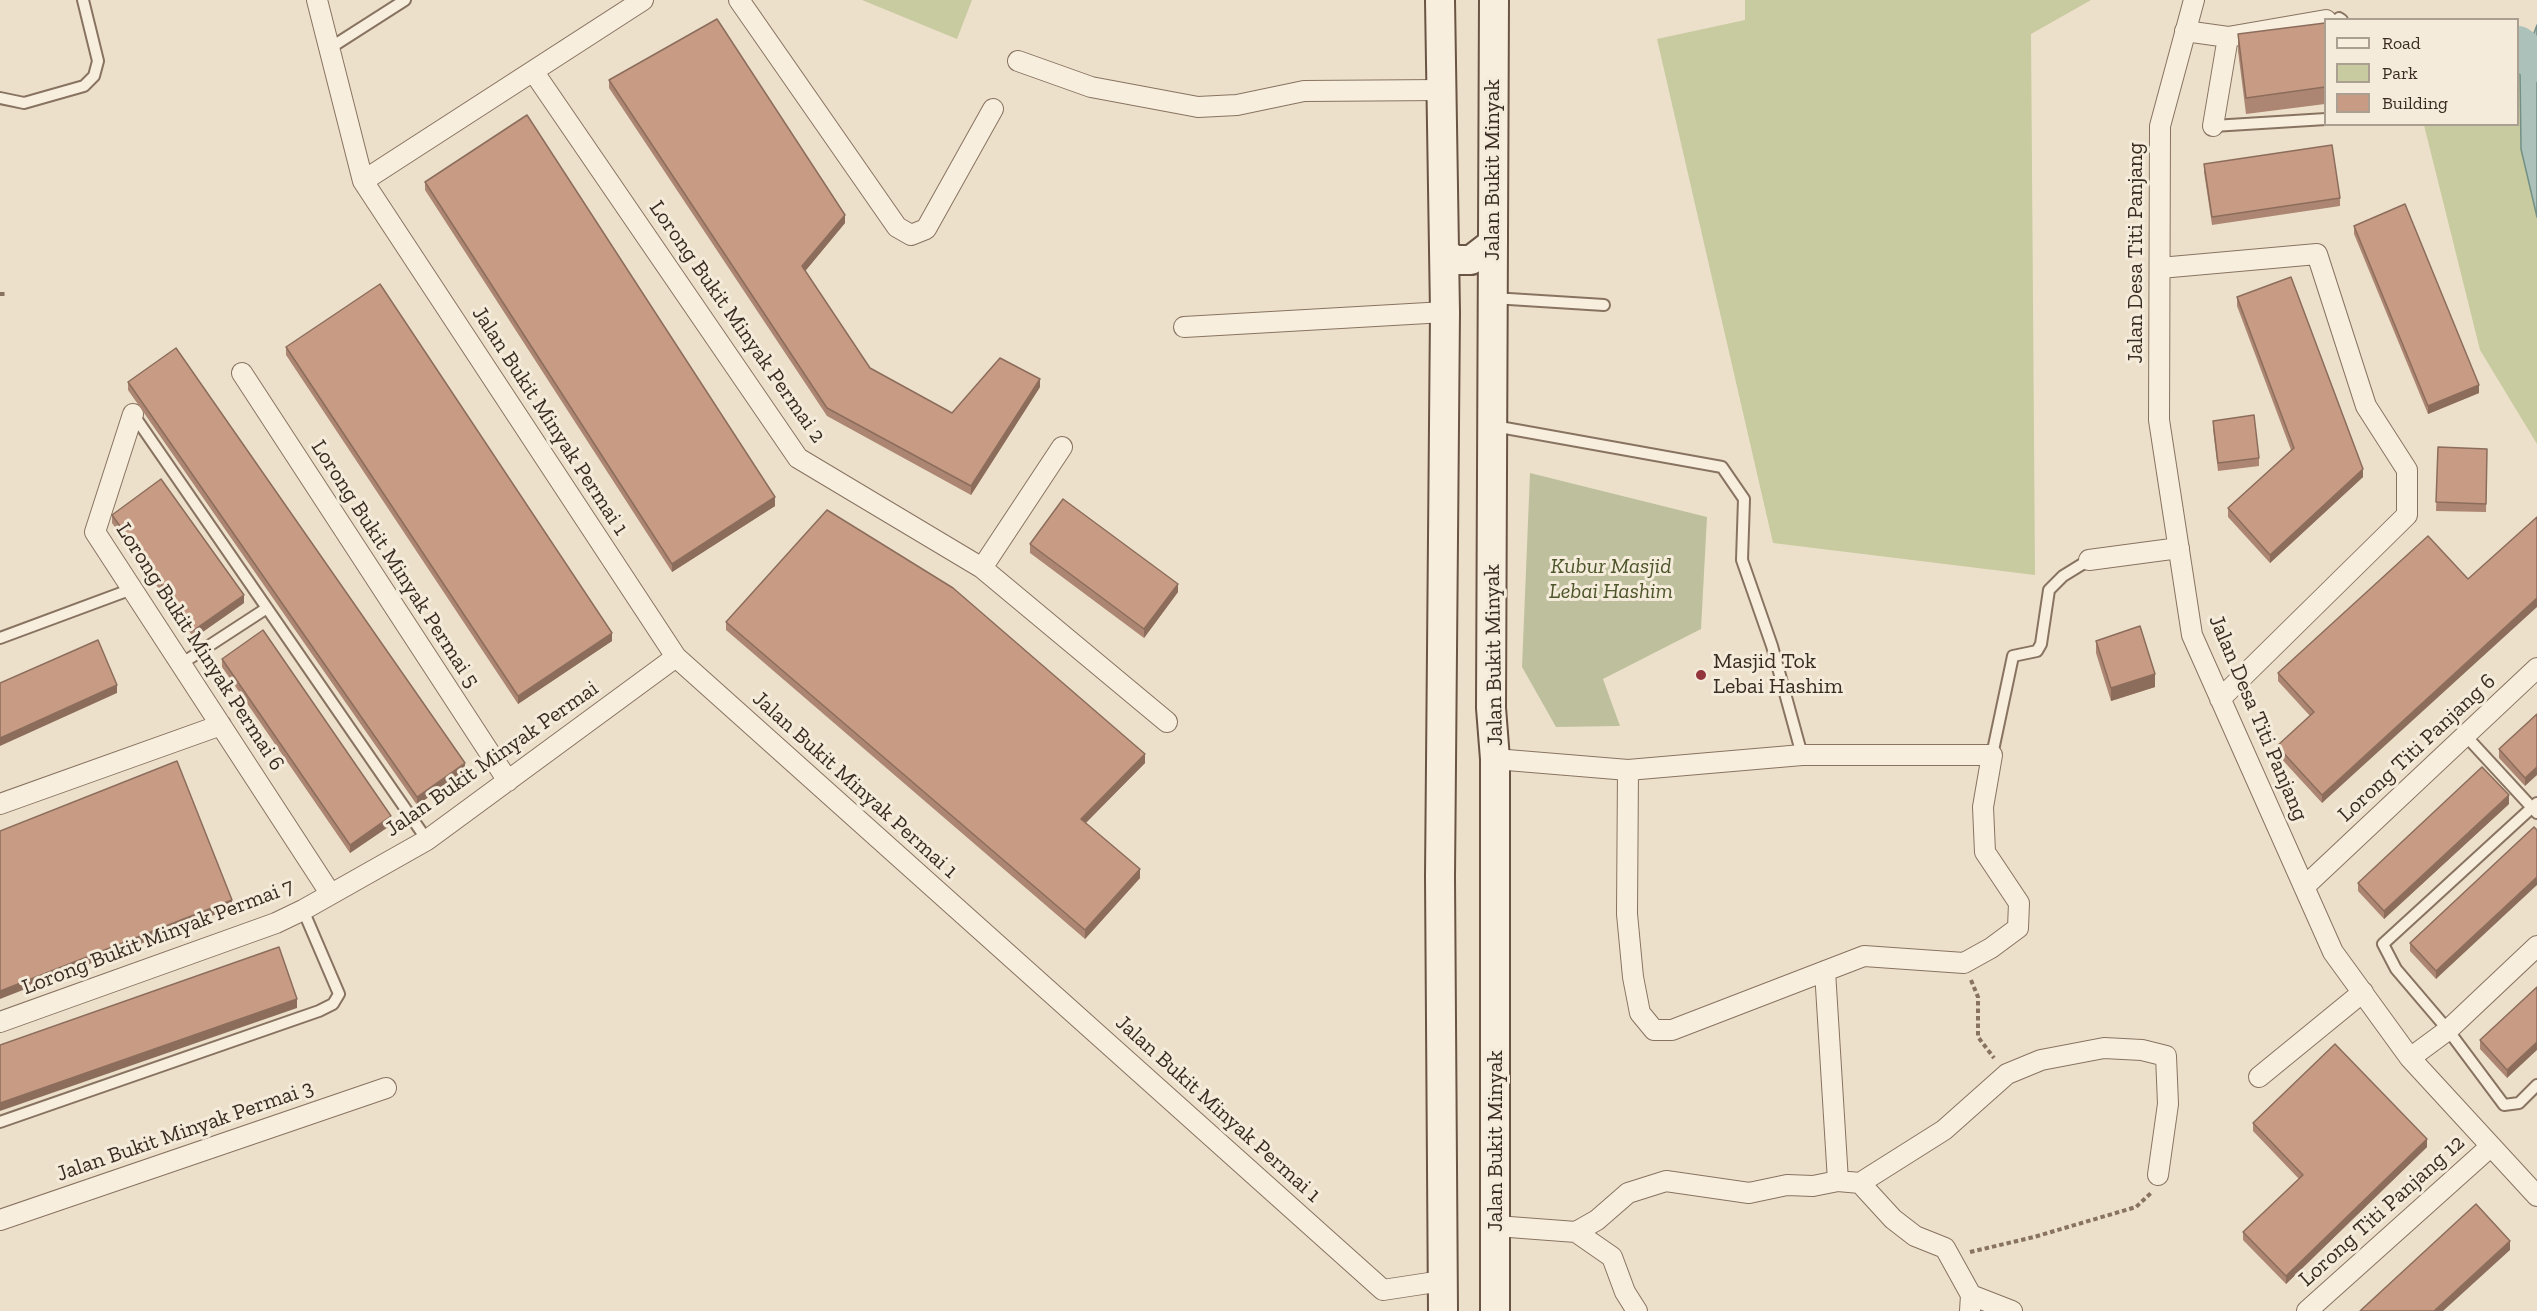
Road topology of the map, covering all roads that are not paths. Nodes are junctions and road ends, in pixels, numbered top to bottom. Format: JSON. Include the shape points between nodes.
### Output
{"nodes":[{"id":1,"x":83,"y":0,"type":"edge"},
{"id":2,"x":317,"y":0,"type":"edge"},
{"id":3,"x":405,"y":0,"type":"edge"},
{"id":4,"x":643,"y":0,"type":"edge"},
{"id":5,"x":739,"y":0,"type":"edge"},
{"id":6,"x":1440,"y":0,"type":"edge"},
{"id":7,"x":1494,"y":0,"type":"edge"},
{"id":8,"x":2194,"y":0,"type":"edge"},
{"id":9,"x":2324,"y":21,"type":"edge"},
{"id":10,"x":2185,"y":31,"type":"junction"},
{"id":11,"x":2228,"y":37,"type":"junction"},
{"id":12,"x":330,"y":48,"type":"junction"},
{"id":13,"x":1017,"y":61,"type":"dead end"},
{"id":14,"x":533,"y":71,"type":"junction"},
{"id":15,"x":1442,"y":90,"type":"junction"},
{"id":16,"x":0,"y":98,"type":"edge"},
{"id":17,"x":993,"y":109,"type":"dead end"},
{"id":18,"x":2324,"y":119,"type":"edge"},
{"id":19,"x":2213,"y":126,"type":"joint"},
{"id":20,"x":363,"y":181,"type":"junction"},
{"id":21,"x":1493,"y":243,"type":"junction"},
{"id":22,"x":1444,"y":250,"type":"junction"},
{"id":23,"x":2160,"y":268,"type":"junction"},
{"id":24,"x":1493,"y":304,"type":"junction"},
{"id":25,"x":1604,"y":305,"type":"dead end"},
{"id":26,"x":1445,"y":312,"type":"junction"},
{"id":27,"x":1184,"y":327,"type":"dead end"},
{"id":28,"x":242,"y":373,"type":"dead end"},
{"id":29,"x":133,"y":414,"type":"joint"},
{"id":30,"x":1494,"y":426,"type":"junction"},
{"id":31,"x":1062,"y":447,"type":"dead end"},
{"id":32,"x":2179,"y":548,"type":"junction"},
{"id":33,"x":2089,"y":560,"type":"joint"},
{"id":34,"x":982,"y":568,"type":"junction"},
{"id":35,"x":132,"y":589,"type":"junction"},
{"id":36,"x":267,"y":608,"type":"junction"},
{"id":37,"x":0,"y":638,"type":"edge"},
{"id":38,"x":676,"y":657,"type":"junction"},
{"id":39,"x":181,"y":664,"type":"junction"},
{"id":40,"x":2537,"y":668,"type":"edge"},
{"id":41,"x":2220,"y":699,"type":"junction"},
{"id":42,"x":1167,"y":722,"type":"dead end"},
{"id":43,"x":221,"y":725,"type":"junction"},
{"id":44,"x":2465,"y":735,"type":"junction"},
{"id":45,"x":1802,"y":755,"type":"junction"},
{"id":46,"x":1992,"y":755,"type":"junction"},
{"id":47,"x":1495,"y":759,"type":"junction"},
{"id":48,"x":1628,"y":770,"type":"junction"},
{"id":49,"x":508,"y":781,"type":"junction"},
{"id":50,"x":0,"y":804,"type":"edge"},
{"id":51,"x":2535,"y":808,"type":"edge"},
{"id":52,"x":427,"y":840,"type":"junction"},
{"id":53,"x":2304,"y":887,"type":"junction"},
{"id":54,"x":330,"y":893,"type":"junction"},
{"id":55,"x":303,"y":910,"type":"junction"},
{"id":56,"x":2537,"y":946,"type":"edge"},
{"id":57,"x":1825,"y":971,"type":"junction"},
{"id":58,"x":2363,"y":992,"type":"junction"},
{"id":59,"x":0,"y":1022,"type":"edge"},
{"id":60,"x":2448,"y":1030,"type":"junction"},
{"id":61,"x":2410,"y":1058,"type":"junction"},
{"id":62,"x":2259,"y":1077,"type":"dead end"},
{"id":63,"x":2537,"y":1086,"type":"edge"},
{"id":64,"x":386,"y":1088,"type":"dead end"},
{"id":65,"x":0,"y":1122,"type":"edge"},
{"id":66,"x":2490,"y":1147,"type":"junction"},
{"id":67,"x":2158,"y":1175,"type":"road end"},
{"id":68,"x":1838,"y":1181,"type":"junction"},
{"id":69,"x":1860,"y":1183,"type":"junction"},
{"id":70,"x":2537,"y":1196,"type":"edge"},
{"id":71,"x":0,"y":1220,"type":"edge"},
{"id":72,"x":1496,"y":1226,"type":"junction"},
{"id":73,"x":1576,"y":1232,"type":"junction"},
{"id":74,"x":1442,"y":1281,"type":"junction"},
{"id":75,"x":1971,"y":1303,"type":"edge"},
{"id":76,"x":1443,"y":1311,"type":"edge"},
{"id":77,"x":1495,"y":1311,"type":"edge"},
{"id":78,"x":1637,"y":1311,"type":"edge"},
{"id":79,"x":2012,"y":1311,"type":"edge"},
{"id":80,"x":2307,"y":1311,"type":"edge"}],
"edges":[{"from":1,"to":16,"type":"lane","via":[[98,61],[94,76],[84,86],[24,103]]},
{"from":2,"to":12,"type":"street","name":"Jalan Bukit Minyak Permai 1"},
{"from":3,"to":12,"type":"lane"},
{"from":4,"to":14,"type":"street"},
{"from":5,"to":17,"type":"street","via":[[897,227],[911,235],[926,228]]},
{"from":6,"to":15,"type":"main road"},
{"from":7,"to":21,"type":"main road","name":"Jalan Bukit Minyak"},
{"from":8,"to":10,"type":"street","name":"Jalan Desa Titi Panjang"},
{"from":9,"to":11,"type":"street"},
{"from":10,"to":11,"type":"street"},
{"from":10,"to":23,"type":"street","name":"Jalan Desa Titi Panjang","via":[[2160,126]]},
{"from":11,"to":19,"type":"street"},
{"from":12,"to":20,"type":"street","name":"Jalan Bukit Minyak Permai 1"},
{"from":13,"to":15,"type":"street","via":[[1091,87],[1198,107],[1237,105],[1304,91]]},
{"from":14,"to":20,"type":"street"},
{"from":14,"to":34,"type":"street","name":"Lorong Bukit Minyak Permai 2","via":[[798,458]]},
{"from":15,"to":22,"type":"main road"},
{"from":18,"to":19,"type":"lane"},
{"from":20,"to":38,"type":"street","name":"Jalan Bukit Minyak Permai 1"},
{"from":21,"to":22,"type":"main road","via":[[1471,260],[1453,260]]},
{"from":21,"to":24,"type":"main road","name":"Jalan Bukit Minyak"},
{"from":22,"to":26,"type":"main road"},
{"from":23,"to":32,"type":"street","name":"Jalan Desa Titi Panjang","via":[[2159,420]]},
{"from":23,"to":41,"type":"street","via":[[2317,254],[2366,406],[2407,470],[2407,515]]},
{"from":24,"to":25,"type":"lane"},
{"from":24,"to":26,"type":"main road","via":[[1479,297],[1460,299]]},
{"from":24,"to":30,"type":"main road","name":"Jalan Bukit Minyak"},
{"from":26,"to":27,"type":"street"},
{"from":26,"to":74,"type":"main road","via":[[1440,864]]},
{"from":28,"to":49,"type":"street","name":"Lorong Bukit Minyak Permai 5"},
{"from":29,"to":35,"type":"street","name":"Lorong Bukit Minyak Permai 6","via":[[95,532]]},
{"from":29,"to":36,"type":"lane"},
{"from":30,"to":45,"type":"lane","via":[[1722,467],[1744,499],[1742,560],[1772,646]]},
{"from":30,"to":47,"type":"main road","name":"Jalan Bukit Minyak","via":[[1491,708]]},
{"from":31,"to":34,"type":"street"},
{"from":32,"to":33,"type":"street"},
{"from":32,"to":41,"type":"street","name":"Jalan Desa Titi Panjang","via":[[2192,635]]},
{"from":33,"to":46,"type":"lane","via":[[2049,590],[2037,651],[2013,656]]},
{"from":34,"to":42,"type":"street","name":"Lorong Bukit Minyak Permai 2"},
{"from":35,"to":37,"type":"lane"},
{"from":35,"to":39,"type":"street","name":"Lorong Bukit Minyak Permai 6"},
{"from":36,"to":39,"type":"lane"},
{"from":36,"to":52,"type":"lane"},
{"from":38,"to":49,"type":"street","name":"Jalan Bukit Minyak Permai"},
{"from":38,"to":74,"type":"street","name":"Jalan Bukit Minyak Permai 1","via":[[1383,1290]]},
{"from":39,"to":43,"type":"street","name":"Lorong Bukit Minyak Permai 6"},
{"from":40,"to":44,"type":"street","name":"Lorong Titi Panjang 6"},
{"from":41,"to":53,"type":"street","name":"Jalan Desa Titi Panjang"},
{"from":43,"to":50,"type":"street"},
{"from":43,"to":54,"type":"street","name":"Lorong Bukit Minyak Permai 6"},
{"from":44,"to":51,"type":"lane"},
{"from":44,"to":53,"type":"street","name":"Lorong Titi Panjang 6"},
{"from":45,"to":46,"type":"street"},
{"from":45,"to":48,"type":"street"},
{"from":46,"to":57,"type":"street","via":[[1983,807],[1985,852],[2019,903],[2018,928],[1964,963],[1864,956]]},
{"from":47,"to":48,"type":"street"},
{"from":47,"to":72,"type":"main road","name":"Jalan Bukit Minyak"},
{"from":48,"to":57,"type":"street","via":[[1630,946],[1640,1013],[1654,1030],[1672,1030]]},
{"from":49,"to":52,"type":"street","name":"Jalan Bukit Minyak Permai"},
{"from":51,"to":60,"type":"lane","via":[[2383,944],[2396,969]]},
{"from":52,"to":54,"type":"street","name":"Jalan Bukit Minyak Permai"},
{"from":53,"to":58,"type":"street","name":"Jalan Desa Titi Panjang","via":[[2333,952]]},
{"from":54,"to":55,"type":"street","name":"Lorong Bukit Minyak Permai 7"},
{"from":55,"to":59,"type":"street","name":"Lorong Bukit Minyak Permai 7"},
{"from":55,"to":65,"type":"lane","via":[[339,994],[333,1004]]},
{"from":56,"to":60,"type":"street"},
{"from":57,"to":68,"type":"street"},
{"from":58,"to":61,"type":"street","name":"Jalan Desa Titi Panjang"},
{"from":58,"to":62,"type":"street"},
{"from":60,"to":61,"type":"street"},
{"from":60,"to":63,"type":"lane","via":[[2504,1105],[2519,1103]]},
{"from":61,"to":66,"type":"street","name":"Jalan Desa Titi Panjang"},
{"from":64,"to":71,"type":"street","name":"Jalan Bukit Minyak Permai 3"},
{"from":66,"to":70,"type":"street","name":"Jalan Desa Titi Panjang"},
{"from":66,"to":80,"type":"street","name":"Lorong Titi Panjang 12"},
{"from":67,"to":69,"type":"street","via":[[2168,1104],[2165,1054],[2104,1048],[2042,1060],[2007,1074],[1944,1130]]},
{"from":68,"to":69,"type":"street"},
{"from":68,"to":73,"type":"street","via":[[1749,1193],[1666,1181],[1628,1193]]},
{"from":69,"to":75,"type":"street","via":[[1893,1220],[1915,1236],[1945,1248]]},
{"from":72,"to":73,"type":"street"},
{"from":72,"to":77,"type":"main road","name":"Jalan Bukit Minyak"},
{"from":73,"to":78,"type":"street","via":[[1612,1257]]},
{"from":74,"to":76,"type":"main road"},
{"from":75,"to":79,"type":"street"}]}
